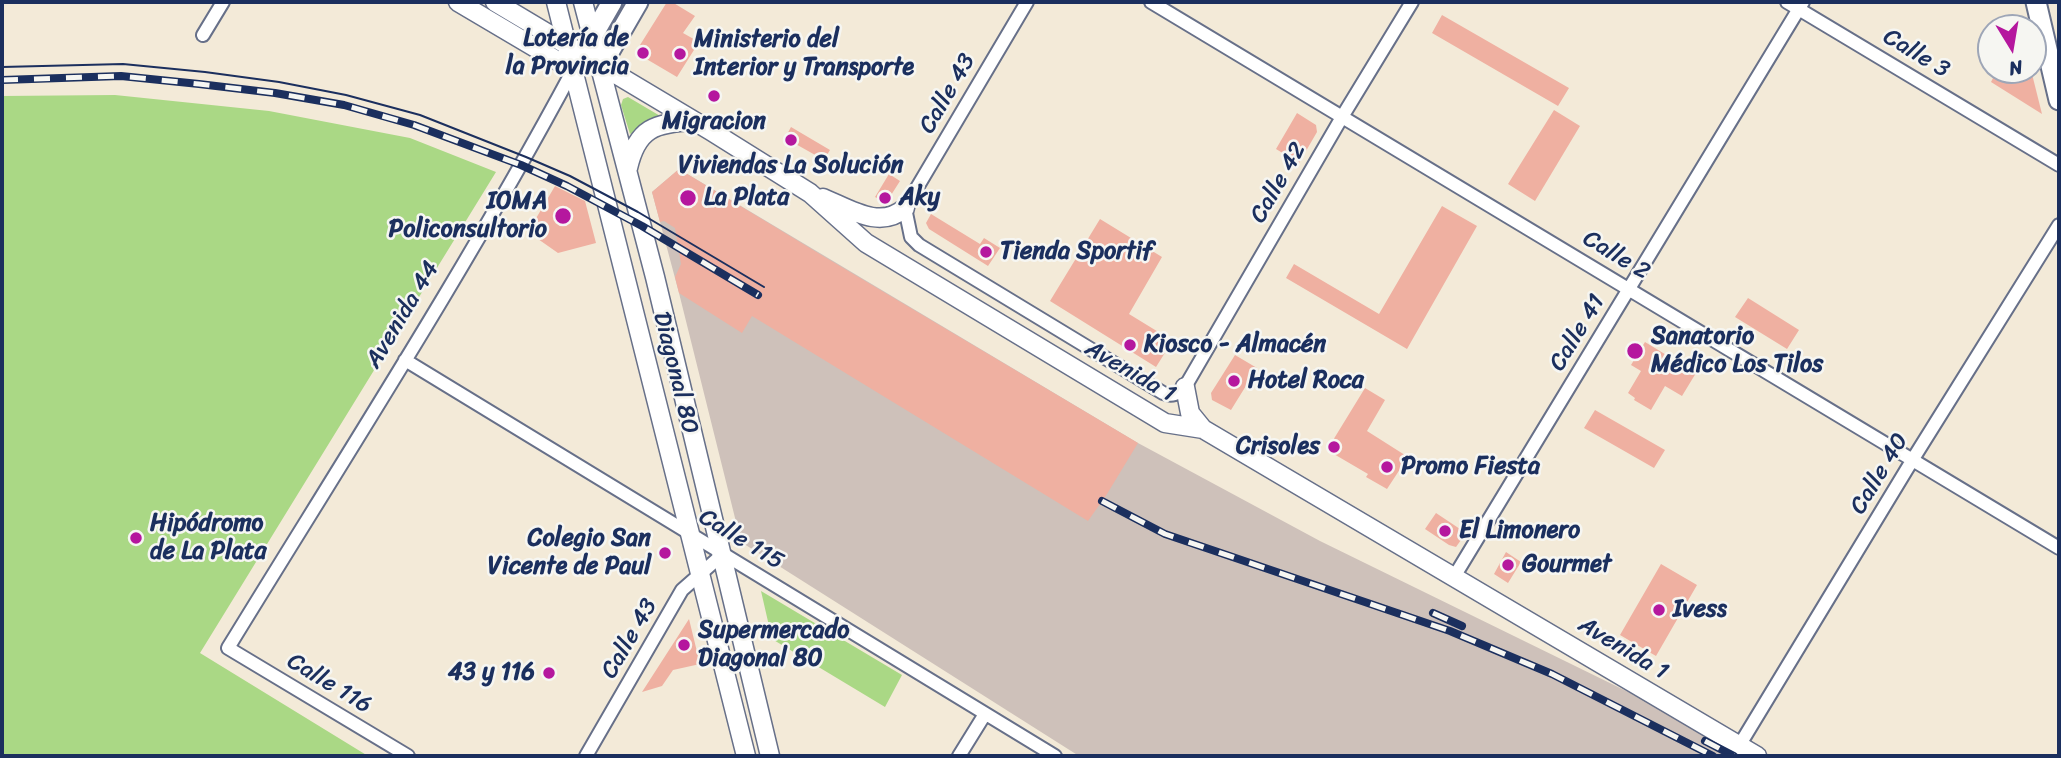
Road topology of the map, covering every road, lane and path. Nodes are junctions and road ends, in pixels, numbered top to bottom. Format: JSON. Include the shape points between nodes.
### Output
{"nodes":[{"id":1,"x":223,"y":2,"type":"edge"},
{"id":2,"x":458,"y":2,"type":"edge"},
{"id":3,"x":495,"y":2,"type":"edge"},
{"id":4,"x":556,"y":2,"type":"edge"},
{"id":5,"x":583,"y":2,"type":"edge"},
{"id":6,"x":612,"y":2,"type":"edge"},
{"id":7,"x":638,"y":2,"type":"edge"},
{"id":8,"x":1027,"y":2,"type":"edge"},
{"id":9,"x":1151,"y":2,"type":"edge"},
{"id":10,"x":1412,"y":2,"type":"edge"},
{"id":11,"x":1787,"y":2,"type":"edge"},
{"id":12,"x":2036,"y":2,"type":"edge"},
{"id":13,"x":1801,"y":5,"type":"edge"},
{"id":14,"x":203,"y":35,"type":"dead end"},
{"id":15,"x":593,"y":35,"type":"junction"},
{"id":16,"x":574,"y":56,"type":"junction"},
{"id":17,"x":601,"y":66,"type":"junction"},
{"id":18,"x":2059,"y":100,"type":"edge"},
{"id":19,"x":1342,"y":117,"type":"junction"},
{"id":20,"x":694,"y":121,"type":"junction"},
{"id":21,"x":2059,"y":164,"type":"edge"},
{"id":22,"x":628,"y":169,"type":"junction"},
{"id":23,"x":810,"y":193,"type":"junction"},
{"id":24,"x":905,"y":208,"type":"junction"},
{"id":25,"x":2059,"y":225,"type":"edge"},
{"id":26,"x":1630,"y":289,"type":"junction"},
{"id":27,"x":405,"y":360,"type":"junction"},
{"id":28,"x":1185,"y":387,"type":"junction"},
{"id":29,"x":1203,"y":429,"type":"junction"},
{"id":30,"x":1913,"y":459,"type":"junction"},
{"id":31,"x":691,"y":534,"type":"junction"},
{"id":32,"x":2059,"y":548,"type":"edge"},
{"id":33,"x":723,"y":554,"type":"junction"},
{"id":34,"x":700,"y":572,"type":"junction"},
{"id":35,"x":1454,"y":577,"type":"junction"},
{"id":36,"x":228,"y":648,"type":"joint"},
{"id":37,"x":985,"y":714,"type":"junction"},
{"id":38,"x":1738,"y":746,"type":"junction"},
{"id":39,"x":408,"y":756,"type":"edge"},
{"id":40,"x":586,"y":756,"type":"edge"},
{"id":41,"x":746,"y":756,"type":"edge"},
{"id":42,"x":770,"y":756,"type":"edge"},
{"id":43,"x":959,"y":756,"type":"edge"},
{"id":44,"x":1055,"y":756,"type":"edge"},
{"id":45,"x":1757,"y":756,"type":"edge"}],
"edges":[{"from":1,"to":14,"type":"street"},
{"from":2,"to":16,"type":"main road","name":"Avenida 1"},
{"from":3,"to":16,"type":"main road","name":"Avenida 1"},
{"from":4,"to":16,"type":"main road","name":"Diagonal 80"},
{"from":5,"to":15,"type":"main road","name":"Diagonal 80"},
{"from":6,"to":15,"type":"main road","name":"Avenida 44"},
{"from":7,"to":17,"type":"main road"},
{"from":8,"to":24,"type":"street","name":"Calle 43"},
{"from":9,"to":19,"type":"street","name":"Calle 2"},
{"from":10,"to":19,"type":"street","name":"Calle 42"},
{"from":11,"to":13,"type":"street","name":"Calle 3"},
{"from":12,"to":18,"type":"main road"},
{"from":13,"to":21,"type":"street","name":"Calle 3"},
{"from":13,"to":26,"type":"street","name":"Calle 41"},
{"from":15,"to":16,"type":"main road","name":"Avenida 44"},
{"from":15,"to":17,"type":"main road","name":"Diagonal 80"},
{"from":16,"to":17,"type":"main road","name":"Avenida 1"},
{"from":16,"to":27,"type":"street","name":"Avenida 44","via":[[526,156]]},
{"from":16,"to":31,"type":"main road","name":"Diagonal 80"},
{"from":17,"to":20,"type":"main road","name":"Avenida 1"},
{"from":17,"to":22,"type":"main road","name":"Diagonal 80"},
{"from":19,"to":26,"type":"street","name":"Calle 2"},
{"from":19,"to":28,"type":"street","name":"Calle 42"},
{"from":20,"to":22,"type":"main road","via":[[644,133]]},
{"from":20,"to":23,"type":"main road","name":"Avenida 1"},
{"from":22,"to":33,"type":"main road","name":"Diagonal 80"},
{"from":23,"to":24,"type":"main road","via":[[877,219],[893,217]]},
{"from":23,"to":29,"type":"main road","name":"Avenida 1","via":[[866,243],[1165,424]]},
{"from":24,"to":28,"type":"street","name":"Avenida 1","via":[[911,237],[919,245],[1163,393],[1176,394]]},
{"from":25,"to":30,"type":"street","name":"Calle 40"},
{"from":26,"to":30,"type":"street","name":"Calle 2"},
{"from":26,"to":35,"type":"street","name":"Calle 41"},
{"from":27,"to":31,"type":"street","name":"Calle 115"},
{"from":27,"to":36,"type":"street","name":"Avenida 44"},
{"from":28,"to":29,"type":"main road","via":[[1188,409]]},
{"from":29,"to":35,"type":"main road","name":"Avenida 1"},
{"from":30,"to":32,"type":"street","name":"Calle 2"},
{"from":30,"to":38,"type":"street","name":"Calle 40"},
{"from":31,"to":33,"type":"street","name":"Calle 115"},
{"from":31,"to":34,"type":"main road","name":"Diagonal 80"},
{"from":33,"to":34,"type":"street","name":"Calle 43"},
{"from":33,"to":37,"type":"street","name":"Calle 115"},
{"from":33,"to":42,"type":"main road","name":"Diagonal 80"},
{"from":34,"to":40,"type":"street","name":"Calle 43","via":[[682,590]]},
{"from":34,"to":41,"type":"main road","name":"Diagonal 80"},
{"from":35,"to":38,"type":"main road","name":"Avenida 1"},
{"from":36,"to":39,"type":"street","name":"Calle 116"},
{"from":37,"to":43,"type":"street"},
{"from":37,"to":44,"type":"street","name":"Calle 115"},
{"from":38,"to":45,"type":"main road","name":"Avenida 1"}]}
